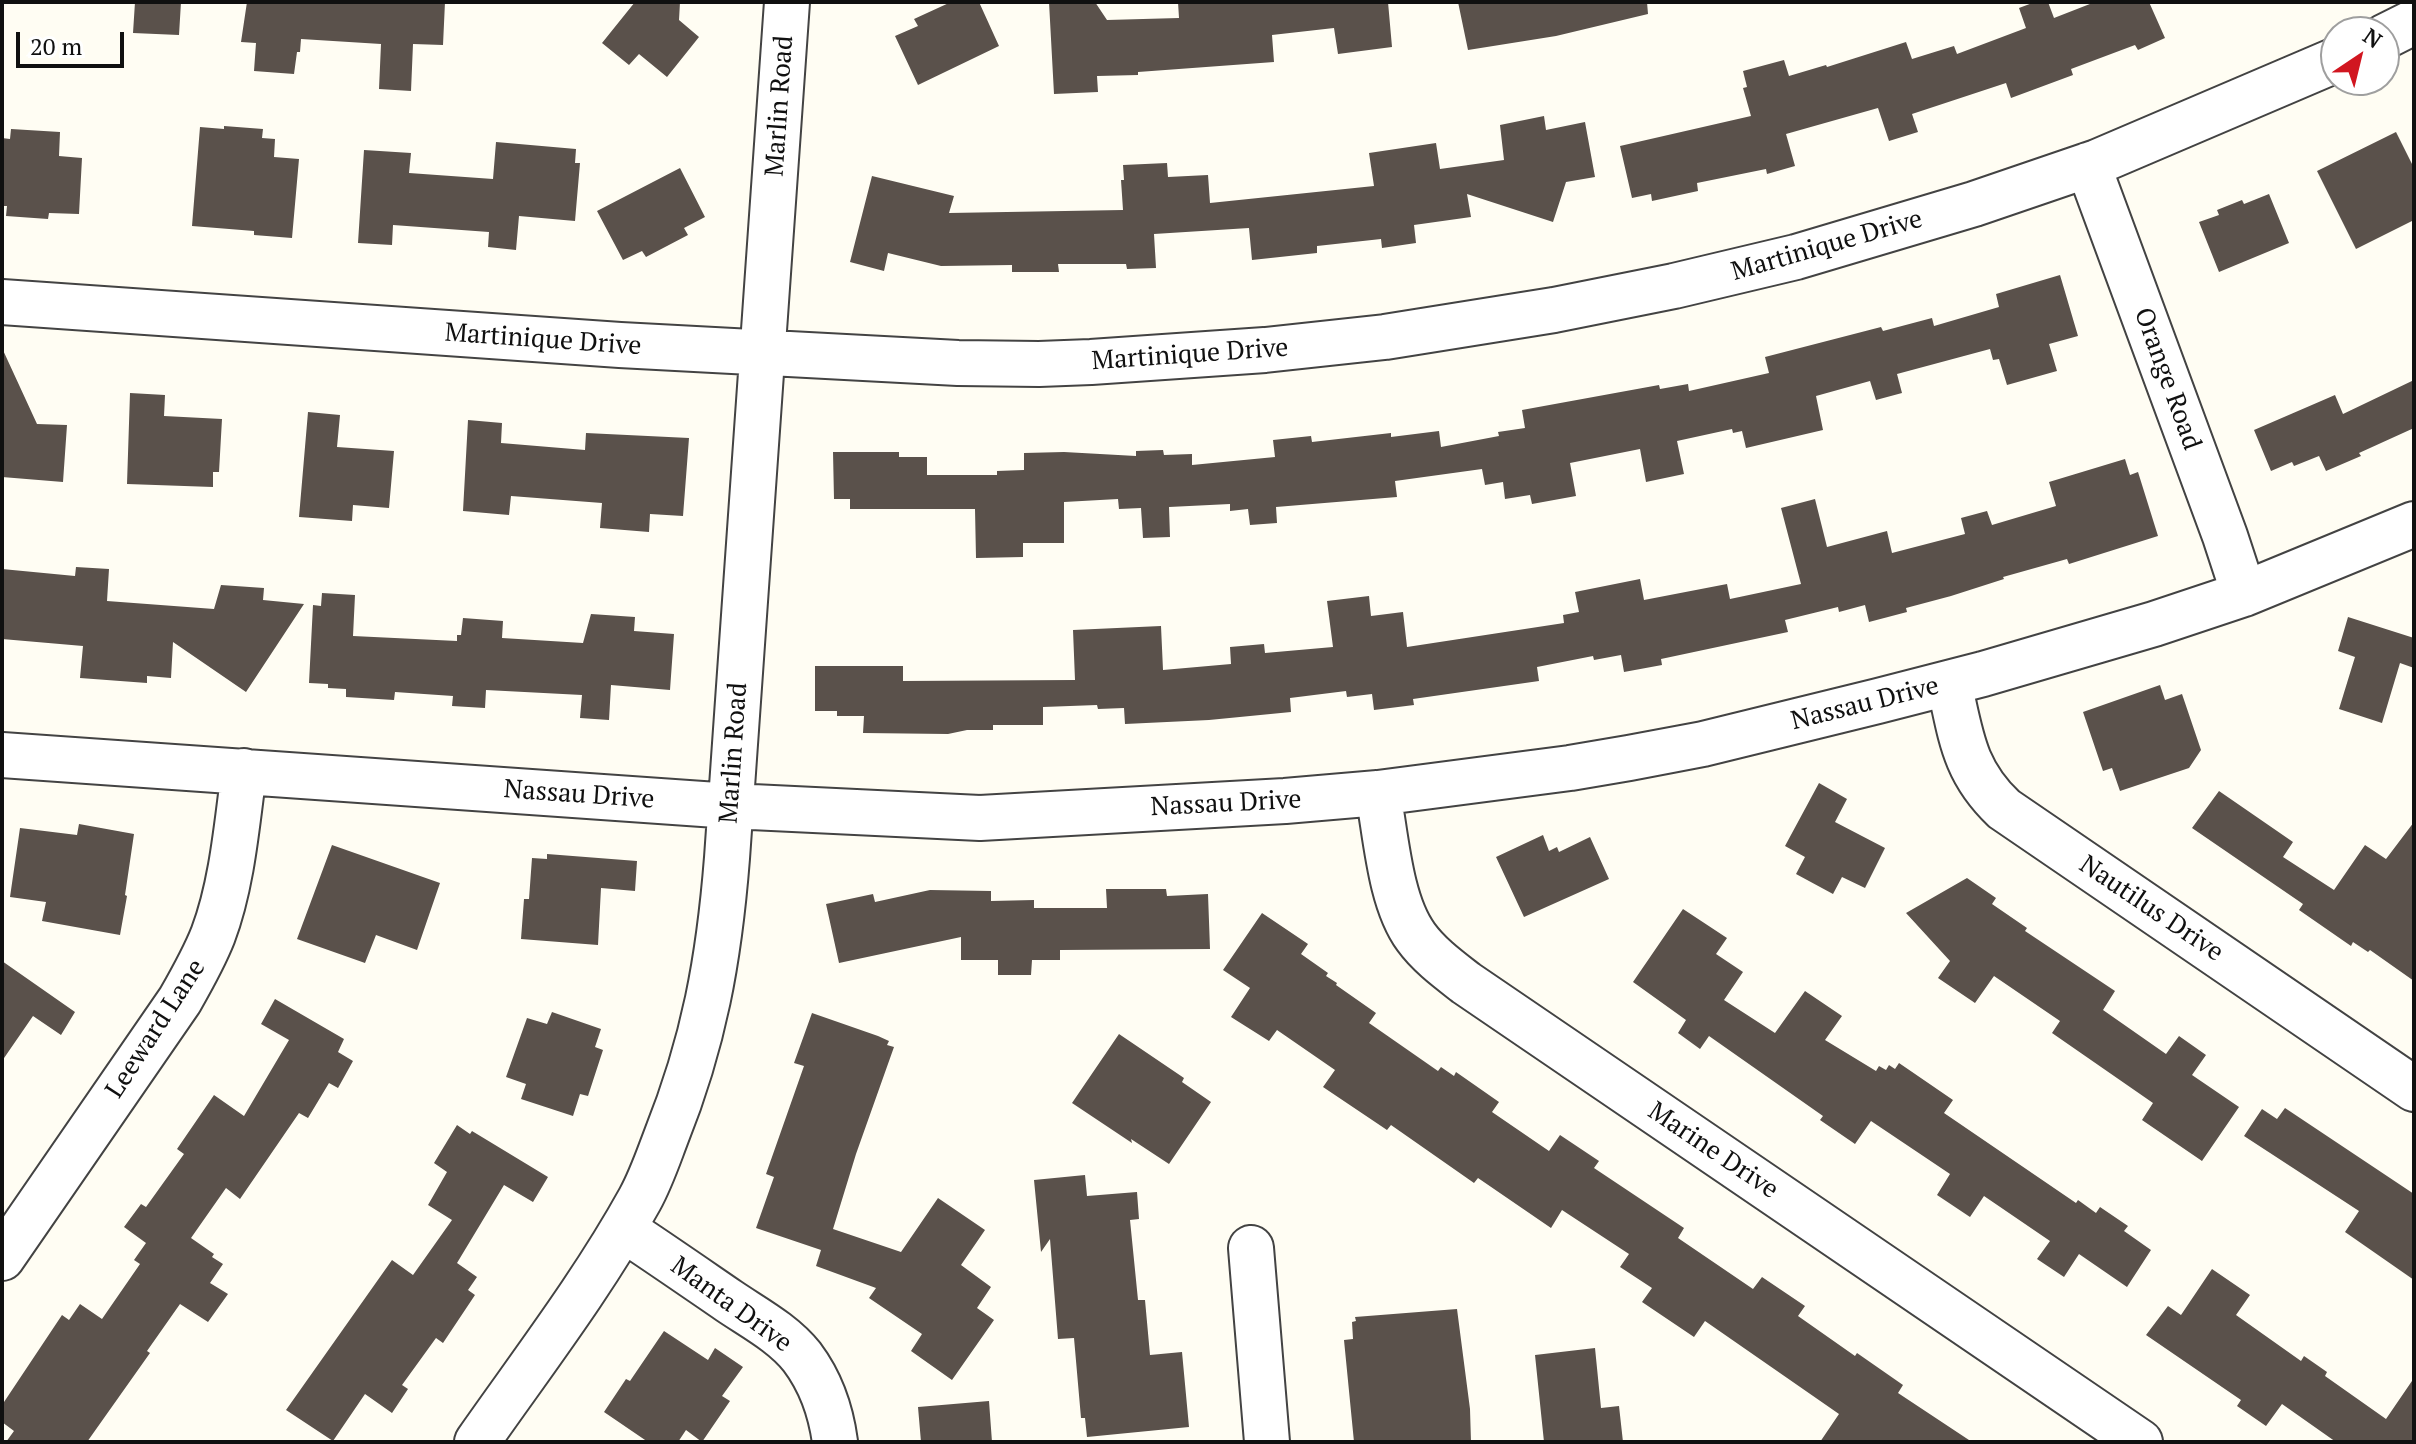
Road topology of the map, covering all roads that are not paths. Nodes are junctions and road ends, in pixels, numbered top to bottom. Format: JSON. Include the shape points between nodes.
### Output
{"nodes":[{"id":1,"x":787,"y":2,"type":"edge"},
{"id":2,"x":2320,"y":67,"type":"edge"},
{"id":3,"x":2088,"y":165,"type":"junction"},
{"id":4,"x":2,"y":302,"type":"edge"},
{"id":5,"x":762,"y":353,"type":"junction"},
{"id":6,"x":2414,"y":524,"type":"edge"},
{"id":7,"x":2244,"y":594,"type":"junction"},
{"id":8,"x":1949,"y":683,"type":"junction"},
{"id":9,"x":2,"y":755,"type":"edge"},
{"id":10,"x":244,"y":771,"type":"junction"},
{"id":11,"x":1378,"y":793,"type":"junction"},
{"id":12,"x":731,"y":806,"type":"junction"},
{"id":13,"x":2414,"y":1089,"type":"edge"},
{"id":14,"x":623,"y":1229,"type":"junction"},
{"id":15,"x":1251,"y":1248,"type":"dead end"},
{"id":16,"x":2,"y":1258,"type":"edge"},
{"id":17,"x":477,"y":1442,"type":"edge"},
{"id":18,"x":835,"y":1442,"type":"edge"},
{"id":19,"x":1267,"y":1442,"type":"edge"},
{"id":20,"x":2140,"y":1442,"type":"edge"}],
"edges":[{"from":1,"to":5,"type":"street","name":"Marlin Road"},
{"from":2,"to":3,"type":"street","name":"Martinique Drive"},
{"from":3,"to":5,"type":"street","name":"Martinique Drive","via":[[1932,217],[1738,272],[1616,299],[1385,337],[1039,364]]},
{"from":3,"to":7,"type":"street","name":"Orange Road"},
{"from":4,"to":5,"type":"street","name":"Martinique Drive"},
{"from":5,"to":12,"type":"street","name":"Marlin Road"},
{"from":6,"to":7,"type":"street","name":"Nassau Drive"},
{"from":7,"to":8,"type":"street","name":"Nassau Drive"},
{"from":8,"to":11,"type":"street","name":"Nassau Drive","via":[[1644,755]]},
{"from":8,"to":13,"type":"street","name":"Nautilus Drive","via":[[1969,763],[2004,809]]},
{"from":9,"to":10,"type":"street","name":"Nassau Drive"},
{"from":10,"to":12,"type":"street","name":"Nassau Drive"},
{"from":10,"to":16,"type":"street","name":"Leeward Lane","via":[[223,902],[199,965]]},
{"from":11,"to":12,"type":"street","name":"Nassau Drive","via":[[980,818]]},
{"from":11,"to":20,"type":"street","name":"Marine Drive","via":[[1402,911],[1416,937],[1441,964]]},
{"from":12,"to":14,"type":"street","name":"Marlin Road","via":[[720,939],[703,1028],[674,1117]]},
{"from":14,"to":17,"type":"street","name":"Marlin Road"},
{"from":14,"to":18,"type":"street","name":"Manta Drive","via":[[794,1349],[819,1387]]},
{"from":15,"to":19,"type":"street"}]}
